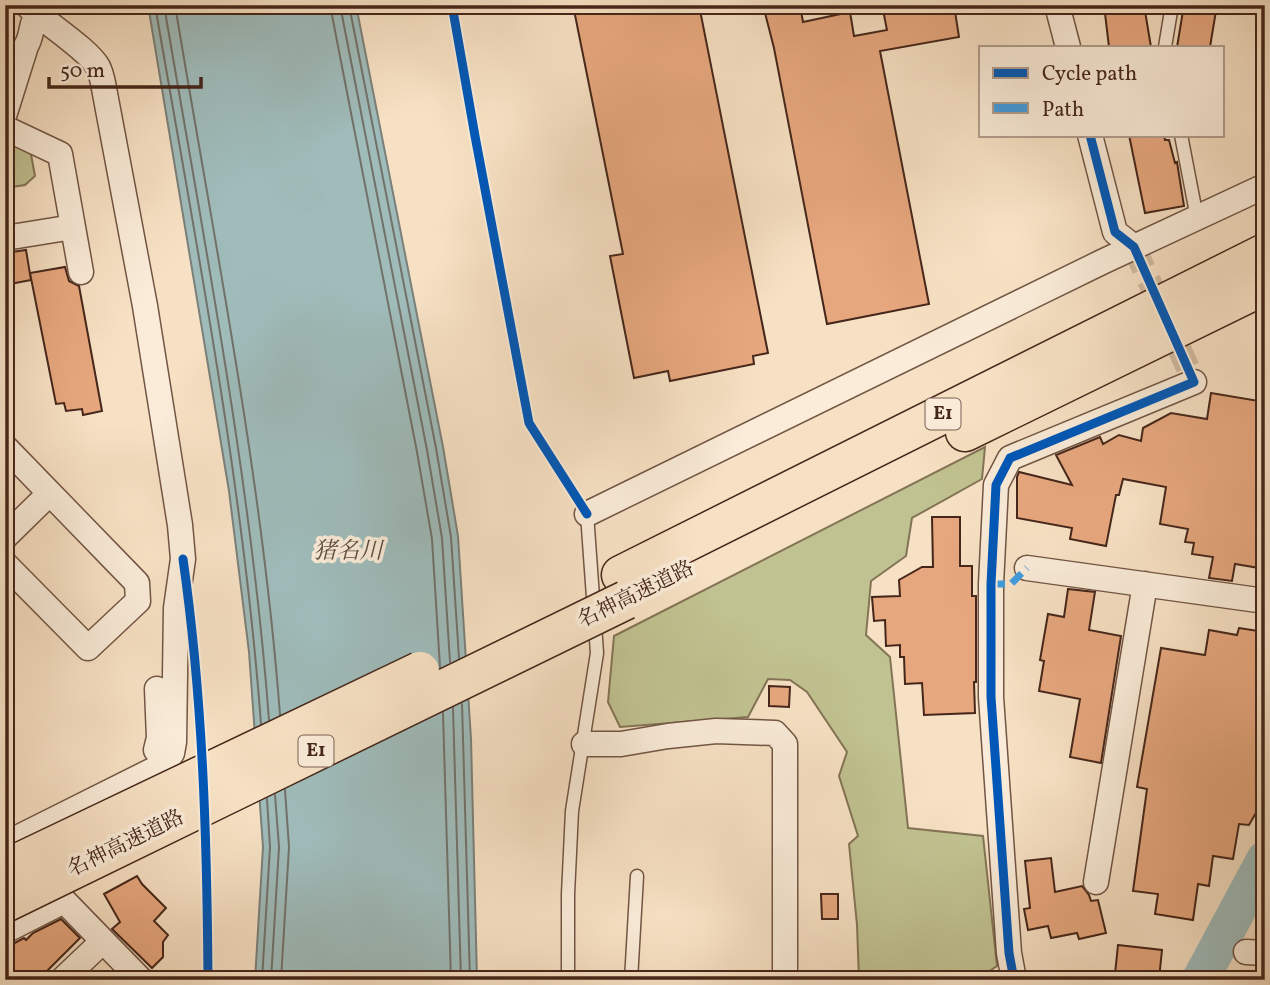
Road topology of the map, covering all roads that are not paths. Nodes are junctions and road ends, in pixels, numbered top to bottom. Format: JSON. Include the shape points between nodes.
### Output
{"nodes":[{"id":1,"x":1057,"y":5,"type":"edge"},
{"id":2,"x":1172,"y":5,"type":"edge"},
{"id":3,"x":32,"y":10,"type":"edge"},
{"id":4,"x":1068,"y":46,"type":"edge"},
{"id":5,"x":1165,"y":46,"type":"edge"},
{"id":6,"x":5,"y":113,"type":"edge"},
{"id":7,"x":5,"y":128,"type":"edge"},
{"id":8,"x":1090,"y":136,"type":"edge"},
{"id":9,"x":1181,"y":136,"type":"edge"},
{"id":10,"x":1265,"y":186,"type":"edge"},
{"id":11,"x":1197,"y":218,"type":"junction"},
{"id":12,"x":73,"y":227,"type":"junction"},
{"id":13,"x":5,"y":238,"type":"edge"},
{"id":14,"x":1134,"y":247,"type":"junction"},
{"id":15,"x":1265,"y":253,"type":"edge"},
{"id":16,"x":81,"y":272,"type":"dead end"},
{"id":17,"x":1265,"y":285,"type":"edge"},
{"id":18,"x":1194,"y":382,"type":"dead end"},
{"id":19,"x":5,"y":447,"type":"edge"},
{"id":20,"x":49,"y":494,"type":"junction"},
{"id":21,"x":587,"y":514,"type":"joint"},
{"id":22,"x":5,"y":537,"type":"edge"},
{"id":23,"x":5,"y":564,"type":"edge"},
{"id":24,"x":1027,"y":568,"type":"dead end"},
{"id":25,"x":1145,"y":584,"type":"junction"},
{"id":26,"x":624,"y":587,"type":"junction"},
{"id":27,"x":1265,"y":601,"type":"edge"},
{"id":28,"x":157,"y":689,"type":"dead end"},
{"id":29,"x":584,"y":744,"type":"junction"},
{"id":30,"x":140,"y":778,"type":"junction"},
{"id":31,"x":6,"y":849,"type":"edge"},
{"id":32,"x":637,"y":876,"type":"dead end"},
{"id":33,"x":1096,"y":882,"type":"dead end"},
{"id":34,"x":64,"y":901,"type":"junction"},
{"id":35,"x":5,"y":903,"type":"edge"},
{"id":36,"x":5,"y":931,"type":"edge"},
{"id":37,"x":102,"y":942,"type":"junction"},
{"id":38,"x":62,"y":980,"type":"edge"},
{"id":39,"x":141,"y":980,"type":"edge"},
{"id":40,"x":568,"y":980,"type":"edge"},
{"id":41,"x":631,"y":980,"type":"edge"},
{"id":42,"x":785,"y":980,"type":"edge"},
{"id":43,"x":1014,"y":980,"type":"edge"}],
"edges":[{"from":1,"to":4,"type":"street"},
{"from":2,"to":5,"type":"lane"},
{"from":3,"to":6,"type":"street","via":[[32,38]]},
{"from":3,"to":30,"type":"street","via":[[86,53],[98,66],[103,83],[180,525],[183,559],[176,608],[174,742],[165,764]]},
{"from":7,"to":12,"type":"street","via":[[60,154]]},
{"from":8,"to":14,"type":"street","via":[[1115,232]]},
{"from":9,"to":11,"type":"lane"},
{"from":10,"to":11,"type":"street"},
{"from":11,"to":14,"type":"street"},
{"from":12,"to":13,"type":"street"},
{"from":12,"to":16,"type":"street"},
{"from":14,"to":21,"type":"street"},
{"from":15,"to":26,"type":"highway","name":"名神高速道路","number":"E1"},
{"from":17,"to":26,"type":"highway","name":"名神高速道路","number":"E1"},
{"from":18,"to":43,"type":"street","via":[[1010,458],[996,485],[991,697]]},
{"from":19,"to":20,"type":"street"},
{"from":20,"to":22,"type":"street"},
{"from":20,"to":23,"type":"street","via":[[137,583],[138,601],[88,648]]},
{"from":21,"to":29,"type":"lane","via":[[597,653]]},
{"from":24,"to":25,"type":"street"},
{"from":25,"to":27,"type":"street"},
{"from":25,"to":33,"type":"street"},
{"from":26,"to":31,"type":"highway","name":"名神高速道路","number":"E1","bridge":true},
{"from":26,"to":35,"type":"highway","name":"名神高速道路","number":"E1","bridge":true},
{"from":28,"to":30,"type":"street","via":[[159,738]]},
{"from":29,"to":40,"type":"lane","via":[[572,811]]},
{"from":29,"to":42,"type":"street","via":[[621,744],[716,731],[775,733],[785,744]]},
{"from":30,"to":31,"type":"street"},
{"from":31,"to":34,"type":"street"},
{"from":32,"to":41,"type":"lane"},
{"from":34,"to":36,"type":"street"},
{"from":34,"to":37,"type":"street"},
{"from":37,"to":38,"type":"street"},
{"from":37,"to":39,"type":"street"}]}
